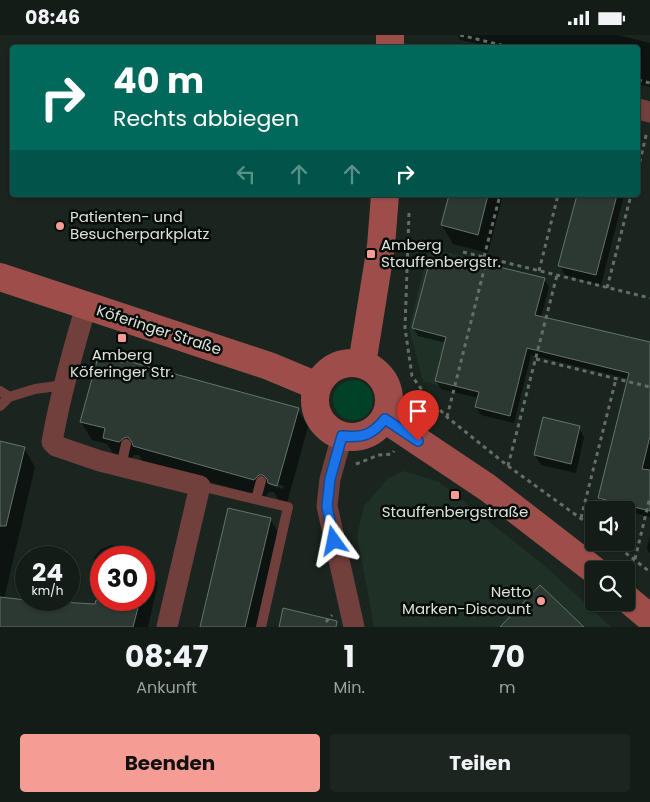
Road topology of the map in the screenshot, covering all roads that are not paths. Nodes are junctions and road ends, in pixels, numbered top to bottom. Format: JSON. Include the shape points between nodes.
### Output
{"nodes":[{"id":1,"x":640,"y":111,"type":"edge"},
{"id":2,"x":649,"y":120,"type":"edge"},
{"id":3,"x":385,"y":197,"type":"edge"},
{"id":4,"x":0,"y":277,"type":"edge"},
{"id":5,"x":86,"y":306,"type":"junction"},
{"id":6,"x":362,"y":364,"type":"junction"},
{"id":7,"x":64,"y":385,"type":"junction"},
{"id":8,"x":317,"y":386,"type":"junction"},
{"id":9,"x":4,"y":394,"type":"edge"},
{"id":10,"x":0,"y":406,"type":"edge"},
{"id":11,"x":395,"y":425,"type":"junction"},
{"id":12,"x":342,"y":436,"type":"junction"},
{"id":13,"x":126,"y":444,"type":"dead end"},
{"id":14,"x":120,"y":466,"type":"junction"},
{"id":15,"x":260,"y":481,"type":"dead end"},
{"id":16,"x":200,"y":485,"type":"junction"},
{"id":17,"x":256,"y":499,"type":"junction"},
{"id":18,"x":585,"y":563,"type":"edge"},
{"id":19,"x":635,"y":606,"type":"edge"},
{"id":20,"x":650,"y":618,"type":"edge"},
{"id":21,"x":167,"y":627,"type":"edge"},
{"id":22,"x":261,"y":627,"type":"edge"},
{"id":23,"x":354,"y":627,"type":"edge"}],
"edges":[{"from":1,"to":2,"type":"street"},
{"from":3,"to":6,"type":"street","via":[[381,246]]},
{"from":4,"to":5,"type":"street","name":"Köferinger Straße"},
{"from":5,"to":7,"type":"street"},
{"from":5,"to":8,"type":"street","name":"Köferinger Straße","via":[[269,366]]},
{"from":6,"to":8,"type":"street","via":[[340,364],[331,369]]},
{"from":6,"to":11,"type":"street","via":[[373,368],[387,385],[389,408]]},
{"from":7,"to":9,"type":"lane"},
{"from":7,"to":14,"type":"street","via":[[52,442]]},
{"from":8,"to":12,"type":"street","via":[[315,399],[322,422]]},
{"from":9,"to":10,"type":"lane"},
{"from":11,"to":12,"type":"street","via":[[377,428],[366,435]]},
{"from":11,"to":18,"type":"street","via":[[488,488]]},
{"from":12,"to":23,"type":"street","via":[[330,479],[327,506]]},
{"from":13,"to":14,"type":"lane"},
{"from":14,"to":16,"type":"street"},
{"from":15,"to":17,"type":"lane"},
{"from":16,"to":17,"type":"lane"},
{"from":16,"to":21,"type":"street"},
{"from":17,"to":22,"type":"lane","via":[[288,507]]},
{"from":19,"to":20,"type":"street"}]}
